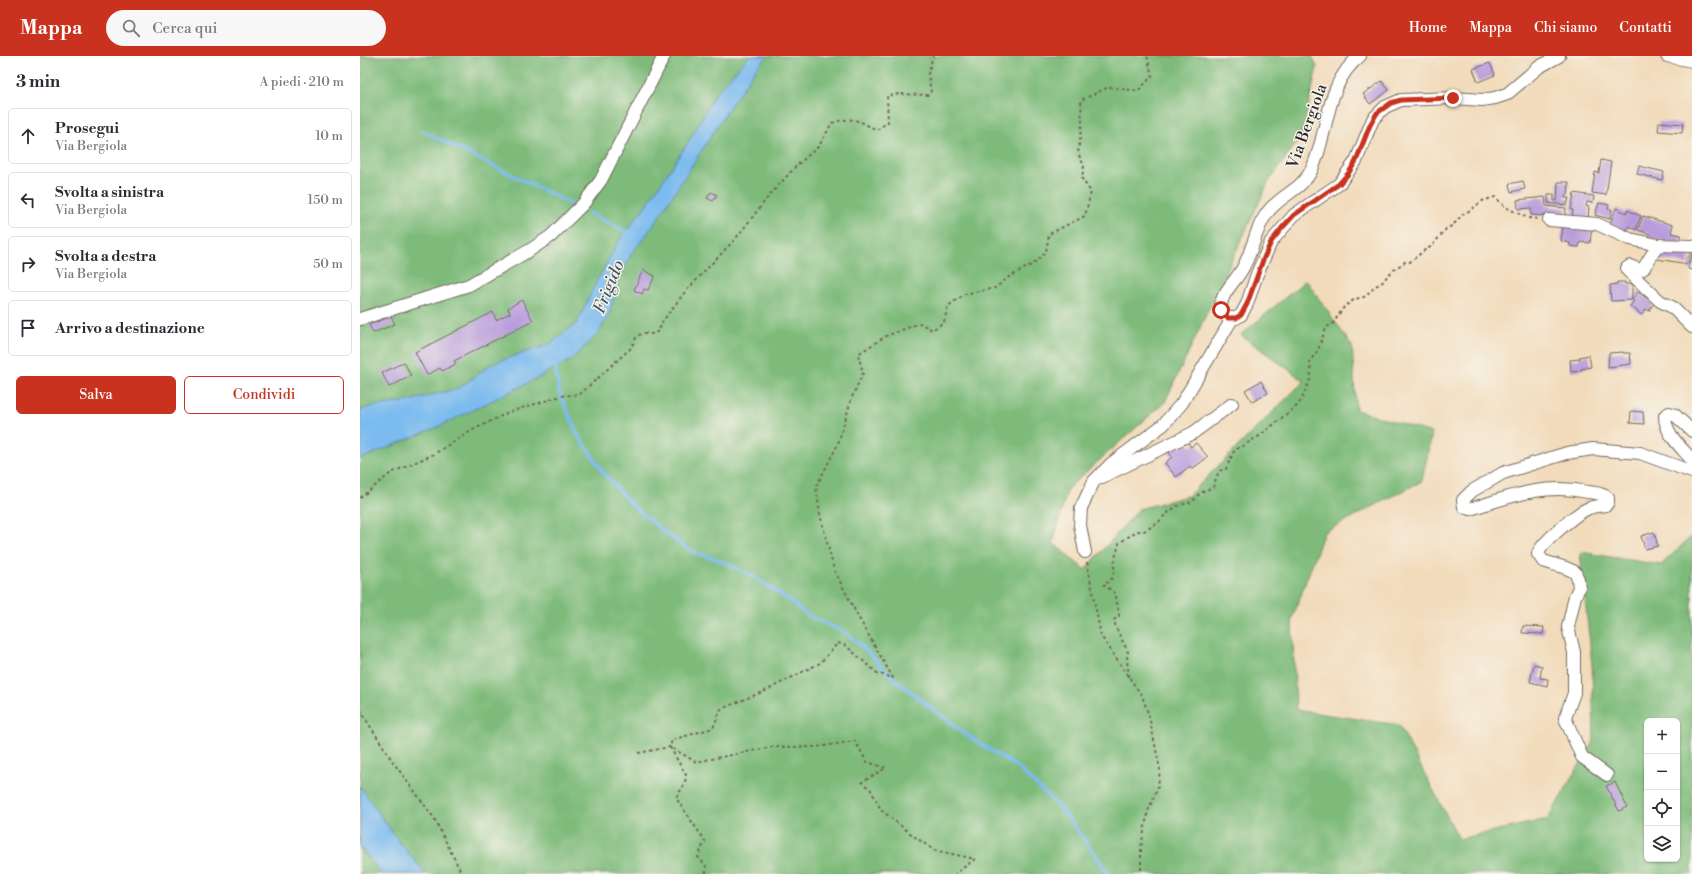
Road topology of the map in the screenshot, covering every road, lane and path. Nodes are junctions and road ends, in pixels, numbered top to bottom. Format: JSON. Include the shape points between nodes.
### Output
{"nodes":[{"id":1,"x":664,"y":56,"type":"edge"},
{"id":2,"x":933,"y":56,"type":"edge"},
{"id":3,"x":1147,"y":56,"type":"edge"},
{"id":4,"x":1360,"y":56,"type":"edge"},
{"id":5,"x":1559,"y":56,"type":"edge"},
{"id":6,"x":1667,"y":56,"type":"edge"},
{"id":7,"x":1692,"y":62,"type":"edge"},
{"id":8,"x":1549,"y":220,"type":"joint"},
{"id":9,"x":1658,"y":245,"type":"junction"},
{"id":10,"x":1692,"y":246,"type":"edge"},
{"id":11,"x":1232,"y":318,"type":"junction"},
{"id":12,"x":360,"y":319,"type":"edge"},
{"id":13,"x":1692,"y":327,"type":"edge"},
{"id":14,"x":1232,"y":404,"type":"dead end"},
{"id":15,"x":1692,"y":431,"type":"edge"},
{"id":16,"x":1692,"y":460,"type":"edge"},
{"id":17,"x":1692,"y":472,"type":"edge"},
{"id":18,"x":1094,"y":481,"type":"junction"},
{"id":19,"x":360,"y":498,"type":"edge"},
{"id":20,"x":1085,"y":552,"type":"joint"},
{"id":21,"x":1129,"y":677,"type":"junction"},
{"id":22,"x":360,"y":710,"type":"edge"},
{"id":23,"x":670,"y":747,"type":"junction"},
{"id":24,"x":638,"y":753,"type":"dead end"},
{"id":25,"x":1607,"y":775,"type":"dead end"},
{"id":26,"x":462,"y":874,"type":"edge"},
{"id":27,"x":706,"y":874,"type":"edge"},
{"id":28,"x":955,"y":874,"type":"edge"},
{"id":29,"x":1141,"y":874,"type":"edge"}],
"edges":[{"from":1,"to":12,"type":"street","via":[[601,180],[584,203],[556,231],[530,250],[469,285]]},
{"from":2,"to":19,"type":"path","via":[[928,74],[931,91],[928,95],[887,96],[888,122],[877,130],[849,118],[832,123],[819,146],[796,166],[737,237],[685,292],[662,322],[659,331],[637,336],[631,348],[580,394],[555,398],[509,412],[434,454],[391,473]]},
{"from":3,"to":23,"type":"path","via":[[1152,76],[1138,91],[1109,87],[1081,100],[1082,123],[1078,152],[1084,166],[1082,179],[1091,192],[1085,216],[1049,234],[1046,252],[1033,264],[995,288],[965,294],[948,306],[944,322],[932,330],[920,323],[886,336],[858,354],[863,372],[852,397],[838,444],[816,487],[834,570],[893,678],[877,673],[845,645],[838,643],[820,663],[765,691],[721,709],[713,728],[672,740]]},
{"from":4,"to":11,"type":"street","name":"Via Bergiola","via":[[1341,78],[1311,171],[1266,213],[1242,271],[1224,294],[1221,310],[1228,318]]},
{"from":5,"to":11,"type":"street","via":[[1540,67],[1507,94],[1495,98],[1401,100],[1385,107],[1373,119],[1356,161],[1339,184],[1294,215],[1271,242],[1247,304],[1241,315]]},
{"from":6,"to":7,"type":"street"},
{"from":8,"to":9,"type":"street","via":[[1597,224],[1630,239]]},
{"from":8,"to":21,"type":"path","via":[[1528,218],[1506,207],[1496,197],[1482,201],[1463,214],[1446,229],[1431,248],[1396,268],[1364,297],[1355,299],[1344,307],[1332,325],[1326,327],[1318,350],[1310,361],[1311,377],[1298,405],[1244,447],[1235,449],[1226,469],[1219,471],[1213,487],[1200,493],[1192,502],[1177,506],[1158,523],[1119,543],[1113,577],[1102,584],[1116,594],[1119,616],[1114,620],[1128,652],[1126,661]]},
{"from":9,"to":10,"type":"street"},
{"from":9,"to":13,"type":"street","via":[[1643,269],[1630,266],[1627,270]]},
{"from":11,"to":18,"type":"street","via":[[1182,404],[1163,425],[1112,463]]},
{"from":14,"to":18,"type":"street","via":[[1193,433]]},
{"from":15,"to":16,"type":"street","via":[[1675,415],[1669,413],[1665,416],[1673,439]]},
{"from":17,"to":25,"type":"street","via":[[1640,453],[1593,449],[1567,453],[1503,473],[1472,491],[1463,500],[1464,507],[1470,509],[1519,494],[1555,488],[1599,494],[1608,498],[1606,505],[1587,509],[1558,531],[1540,548],[1538,554],[1543,561],[1575,572],[1578,579],[1579,588],[1568,627],[1574,652],[1574,693],[1565,718],[1582,757]]},
{"from":18,"to":20,"type":"street","via":[[1081,508],[1080,525]]},
{"from":20,"to":21,"type":"path","via":[[1101,636]]},
{"from":21,"to":29,"type":"path","via":[[1142,696],[1149,716],[1160,769],[1158,787],[1148,811],[1141,848]]},
{"from":22,"to":26,"type":"path","via":[[393,762],[434,818]]},
{"from":23,"to":24,"type":"path"},
{"from":23,"to":27,"type":"path","via":[[686,775],[676,798],[705,841],[698,857],[706,866]]},
{"from":23,"to":28,"type":"path","via":[[696,762],[772,746],[817,747],[855,741],[867,762],[886,768],[862,782],[871,790],[881,810],[934,850],[975,859]]}]}
